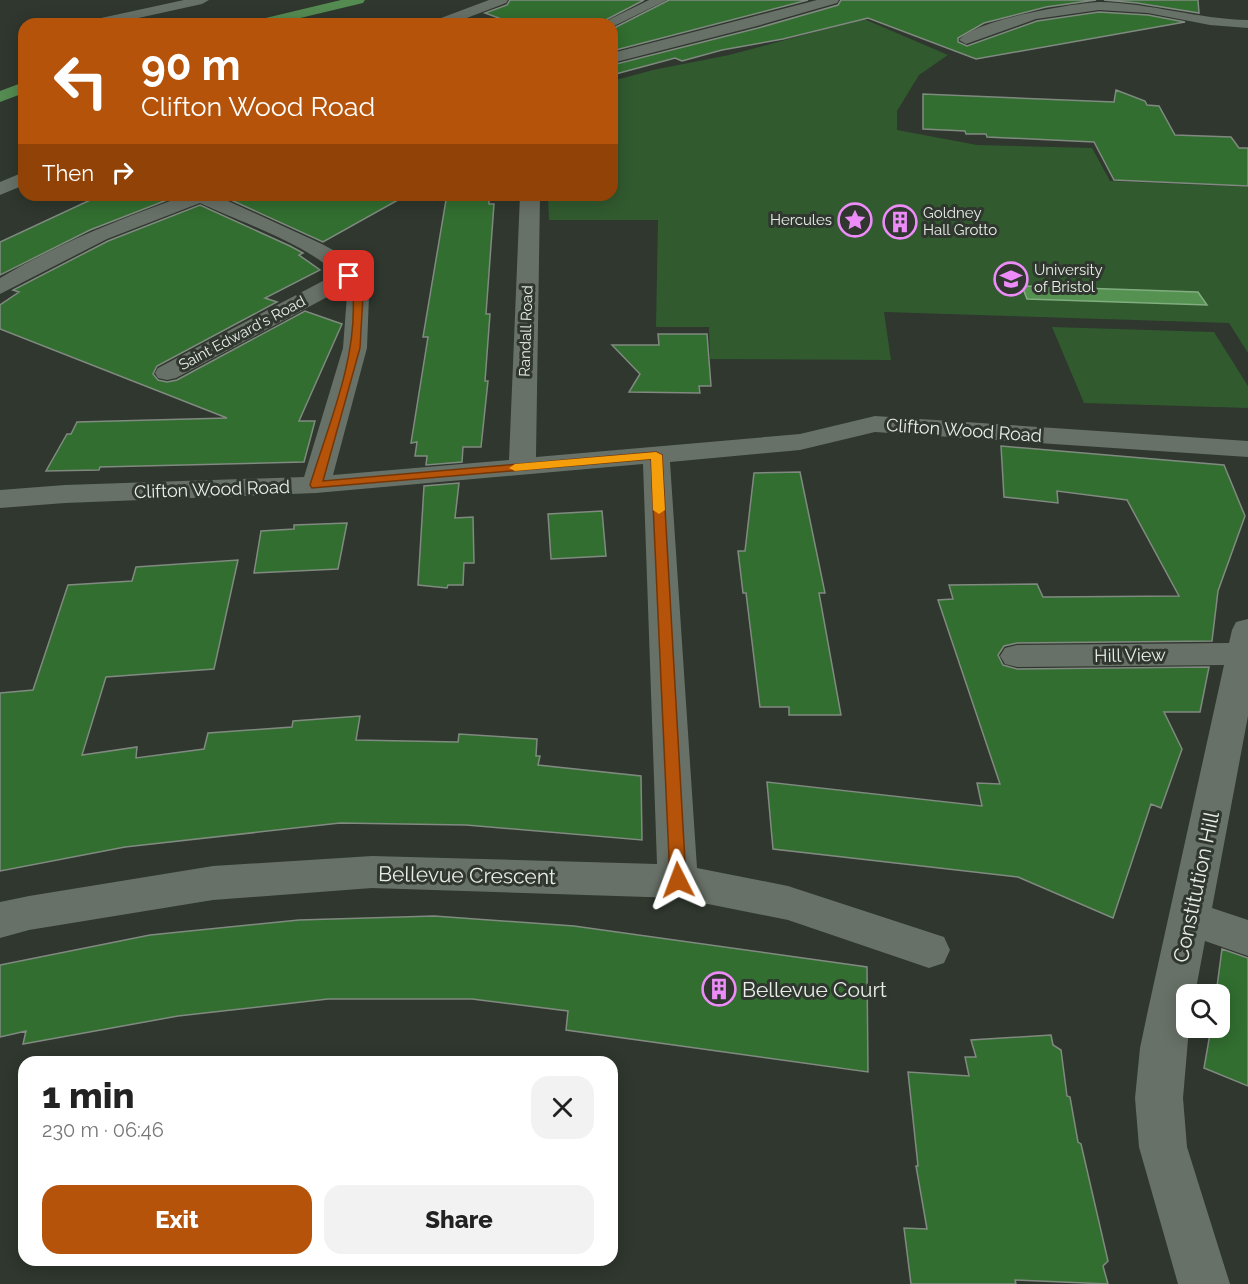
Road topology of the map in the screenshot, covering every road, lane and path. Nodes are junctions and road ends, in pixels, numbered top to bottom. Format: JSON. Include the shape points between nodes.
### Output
{"nodes":[{"id":1,"x":202,"y":0,"type":"edge"},
{"id":2,"x":358,"y":0,"type":"edge"},
{"id":3,"x":501,"y":0,"type":"edge"},
{"id":4,"x":660,"y":0,"type":"edge"},
{"id":5,"x":832,"y":0,"type":"edge"},
{"id":6,"x":111,"y":17,"type":"dead end"},
{"id":7,"x":283,"y":18,"type":"edge"},
{"id":8,"x":454,"y":18,"type":"edge"},
{"id":9,"x":618,"y":19,"type":"edge"},
{"id":10,"x":1248,"y":24,"type":"edge"},
{"id":11,"x":966,"y":39,"type":"dead end"},
{"id":12,"x":618,"y":57,"type":"edge"},
{"id":13,"x":18,"y":91,"type":"edge"},
{"id":14,"x":1,"y":97,"type":"edge"},
{"id":15,"x":18,"y":181,"type":"edge"},
{"id":16,"x":0,"y":189,"type":"edge"},
{"id":17,"x":184,"y":201,"type":"edge"},
{"id":18,"x":214,"y":201,"type":"edge"},
{"id":19,"x":530,"y":201,"type":"edge"},
{"id":20,"x":349,"y":276,"type":"junction"},
{"id":21,"x":0,"y":287,"type":"edge"},
{"id":22,"x":167,"y":373,"type":"dead end"},
{"id":23,"x":1248,"y":449,"type":"edge"},
{"id":24,"x":656,"y":455,"type":"junction"},
{"id":25,"x":522,"y":467,"type":"junction"},
{"id":26,"x":316,"y":485,"type":"junction"},
{"id":27,"x":0,"y":499,"type":"edge"},
{"id":28,"x":1245,"y":642,"type":"edge"},
{"id":29,"x":1017,"y":656,"type":"dead end"},
{"id":30,"x":678,"y":880,"type":"junction"},
{"id":31,"x":1191,"y":918,"type":"junction"},
{"id":32,"x":0,"y":920,"type":"edge"},
{"id":33,"x":1248,"y":938,"type":"edge"},
{"id":34,"x":928,"y":950,"type":"dead end"},
{"id":35,"x":1204,"y":1284,"type":"edge"}],
"edges":[{"from":1,"to":6,"type":"street"},
{"from":2,"to":7,"type":"main road"},
{"from":3,"to":8,"type":"street"},
{"from":4,"to":9,"type":"street"},
{"from":5,"to":12,"type":"street"},
{"from":10,"to":11,"type":"street","via":[[1127,6],[1084,5],[1030,14]]},
{"from":13,"to":14,"type":"main road"},
{"from":15,"to":16,"type":"street"},
{"from":17,"to":21,"type":"street","via":[[96,236]]},
{"from":18,"to":20,"type":"street","via":[[315,248]]},
{"from":19,"to":25,"type":"street","name":"Randall Road"},
{"from":20,"to":22,"type":"street","name":"Saint Edward's Road"},
{"from":20,"to":26,"type":"street","via":[[358,295],[355,348]]},
{"from":23,"to":24,"type":"street","name":"Clifton Wood Road","via":[[875,424],[800,442]]},
{"from":24,"to":25,"type":"street","name":"Clifton Wood Road"},
{"from":24,"to":30,"type":"street"},
{"from":25,"to":26,"type":"street","name":"Clifton Wood Road"},
{"from":26,"to":27,"type":"street","name":"Clifton Wood Road"},
{"from":28,"to":29,"type":"street","name":"Hill View"},
{"from":28,"to":31,"type":"street","name":"Constitution Hill"},
{"from":30,"to":32,"type":"street","name":"Bellevue Crescent","via":[[372,872],[213,883]]},
{"from":30,"to":34,"type":"street","name":"Bellevue Crescent","via":[[788,903]]},
{"from":31,"to":33,"type":"street"},
{"from":31,"to":35,"type":"street","name":"Constitution Hill","via":[[1165,1039],[1159,1098],[1162,1147]]}]}
